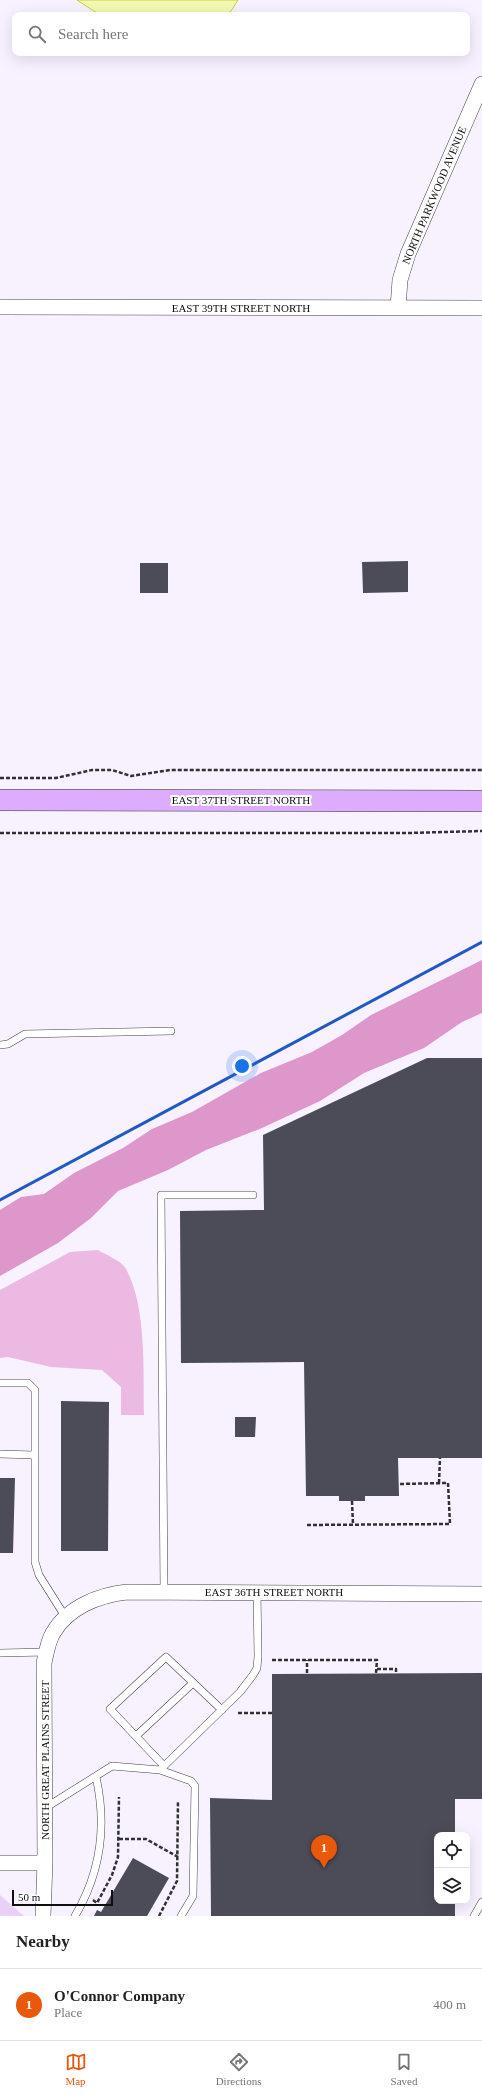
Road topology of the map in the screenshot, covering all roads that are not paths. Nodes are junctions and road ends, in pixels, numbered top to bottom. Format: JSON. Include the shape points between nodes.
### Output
{"nodes":[{"id":1,"x":482,"y":84,"type":"edge"},
{"id":2,"x":0,"y":307,"type":"edge"},
{"id":3,"x":398,"y":308,"type":"junction"},
{"id":4,"x":482,"y":308,"type":"edge"},
{"id":5,"x":0,"y":800,"type":"edge"},
{"id":6,"x":482,"y":801,"type":"edge"},
{"id":7,"x":171,"y":1030,"type":"dead end"},
{"id":8,"x":0,"y":1045,"type":"edge"},
{"id":9,"x":253,"y":1194,"type":"dead end"},
{"id":10,"x":0,"y":1382,"type":"edge"},
{"id":11,"x":0,"y":1454,"type":"edge"},
{"id":12,"x":34,"y":1455,"type":"junction"},
{"id":13,"x":164,"y":1592,"type":"junction"},
{"id":14,"x":257,"y":1592,"type":"junction"},
{"id":15,"x":482,"y":1594,"type":"edge"},
{"id":16,"x":68,"y":1616,"type":"junction"},
{"id":17,"x":0,"y":1652,"type":"edge"},
{"id":18,"x":47,"y":1652,"type":"junction"},
{"id":19,"x":193,"y":1683,"type":"junction"},
{"id":20,"x":222,"y":1710,"type":"junction"},
{"id":21,"x":136,"y":1736,"type":"junction"},
{"id":22,"x":162,"y":1768,"type":"junction"},
{"id":23,"x":96,"y":1777,"type":"junction"},
{"id":24,"x":45,"y":1808,"type":"junction"},
{"id":25,"x":0,"y":1863,"type":"edge"},
{"id":26,"x":45,"y":1863,"type":"junction"},
{"id":27,"x":482,"y":1902,"type":"edge"},
{"id":28,"x":43,"y":1916,"type":"edge"},
{"id":29,"x":75,"y":1916,"type":"edge"},
{"id":30,"x":181,"y":1916,"type":"edge"},
{"id":31,"x":474,"y":1916,"type":"edge"}],
"edges":[{"from":1,"to":3,"type":"street","name":"NORTH PARKWOOD AVENUE","via":[[408,254],[400,280]]},
{"from":2,"to":3,"type":"street","name":"EAST 39TH STREET NORTH"},
{"from":3,"to":4,"type":"street","name":"EAST 39TH STREET NORTH"},
{"from":5,"to":6,"type":"main road","name":"EAST 37TH STREET NORTH"},
{"from":7,"to":8,"type":"lane","via":[[25,1034],[8,1044]]},
{"from":9,"to":13,"type":"lane","via":[[161,1195]]},
{"from":10,"to":12,"type":"lane","via":[[28,1383],[35,1390]]},
{"from":11,"to":12,"type":"lane"},
{"from":12,"to":16,"type":"lane","via":[[35,1562],[39,1575]]},
{"from":13,"to":14,"type":"street","name":"EAST 36TH STREET NORTH"},
{"from":13,"to":16,"type":"street","name":"EAST 36TH STREET NORTH","via":[[109,1594],[89,1601]]},
{"from":14,"to":15,"type":"street","name":"EAST 36TH STREET NORTH"},
{"from":14,"to":20,"type":"lane","via":[[257,1668],[240,1692]]},
{"from":16,"to":18,"type":"street","name":"NORTH GREAT PLAINS STREET","via":[[52,1633]]},
{"from":17,"to":18,"type":"lane"},
{"from":18,"to":24,"type":"street","name":"NORTH GREAT PLAINS STREET","via":[[44,1663]]},
{"from":19,"to":20,"type":"lane"},
{"from":19,"to":21,"type":"lane"},
{"from":19,"to":21,"type":"lane","via":[[166,1657],[110,1708]]},
{"from":20,"to":22,"type":"lane"},
{"from":21,"to":22,"type":"lane"},
{"from":22,"to":23,"type":"lane","via":[[112,1766]]},
{"from":22,"to":30,"type":"lane","via":[[191,1781],[195,1786],[193,1896]]},
{"from":23,"to":24,"type":"lane"},
{"from":23,"to":29,"type":"lane","via":[[102,1802],[100,1852],[97,1869]]},
{"from":24,"to":26,"type":"street","name":"NORTH GREAT PLAINS STREET"},
{"from":25,"to":26,"type":"street"},
{"from":26,"to":28,"type":"street","name":"NORTH GREAT PLAINS STREET"},
{"from":27,"to":31,"type":"lane"}]}
